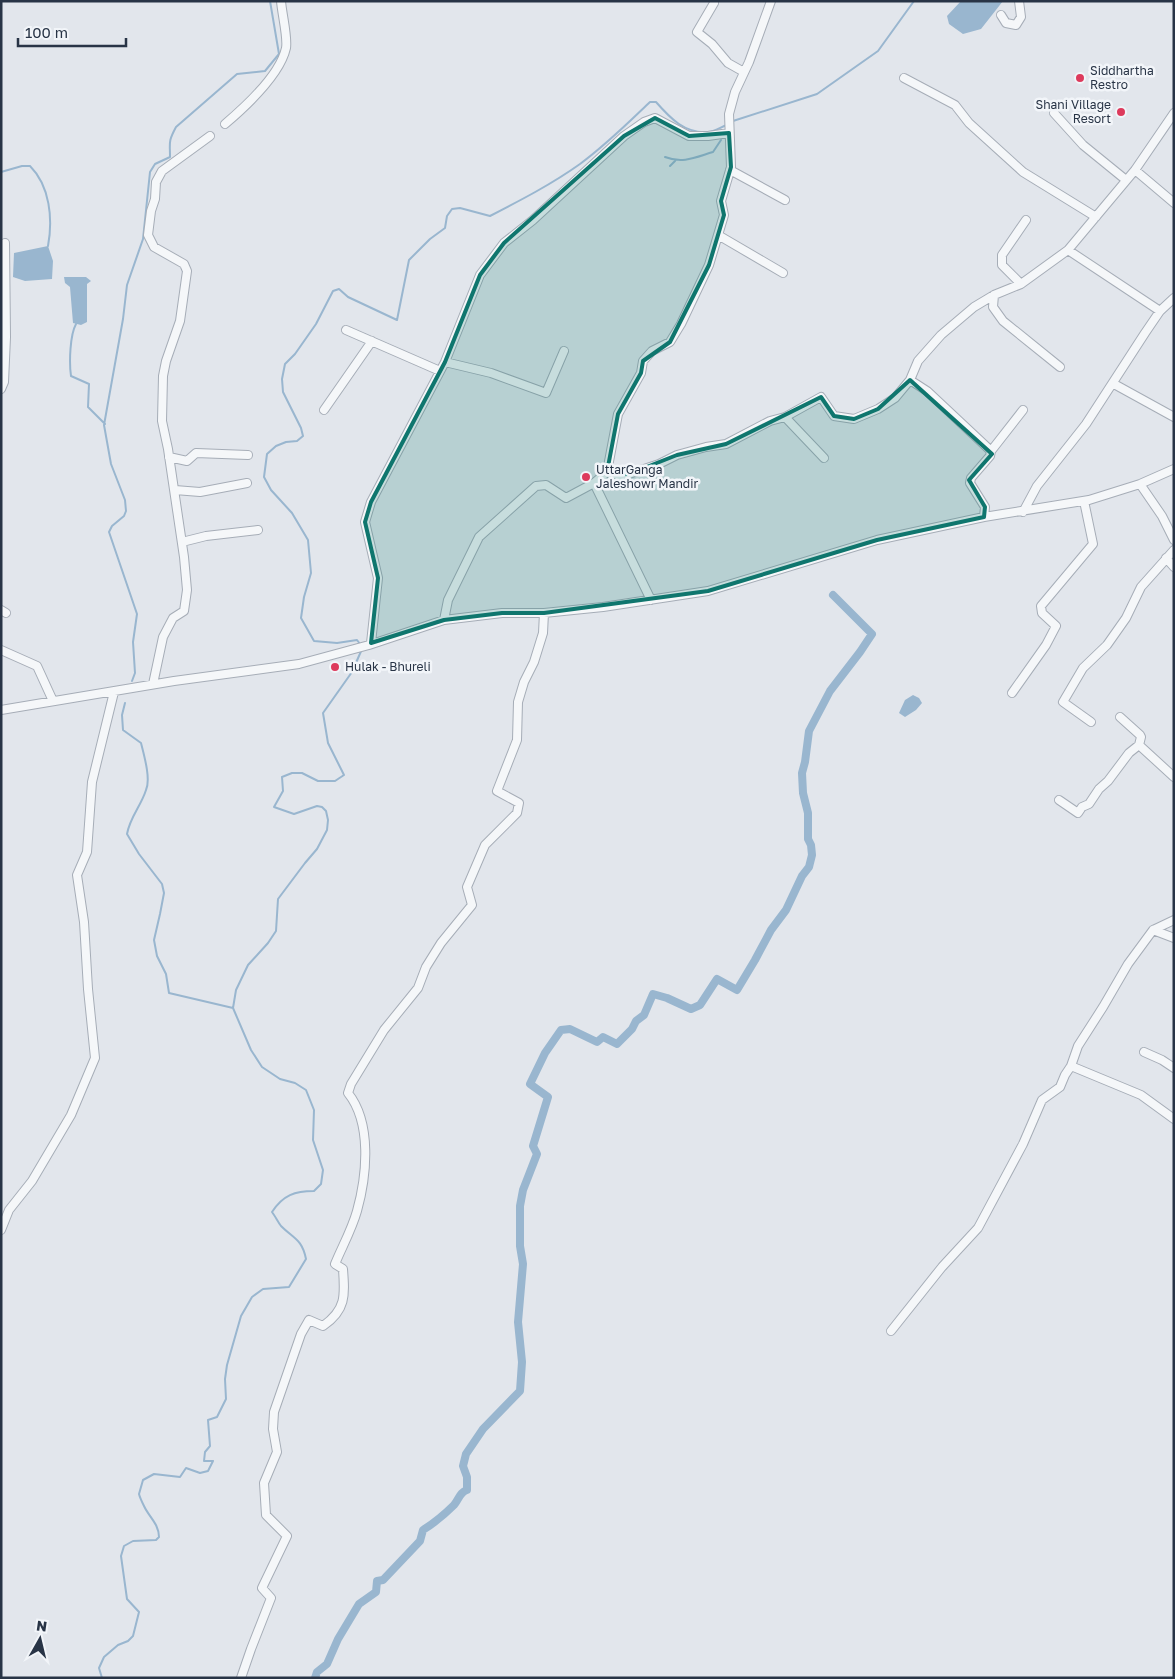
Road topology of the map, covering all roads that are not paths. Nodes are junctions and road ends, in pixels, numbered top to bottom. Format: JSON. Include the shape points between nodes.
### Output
{"nodes":[{"id":1,"x":282,"y":1,"type":"edge"},
{"id":2,"x":771,"y":1,"type":"edge"},
{"id":3,"x":1019,"y":1,"type":"edge"},
{"id":4,"x":714,"y":3,"type":"dead end"},
{"id":5,"x":1001,"y":15,"type":"dead end"},
{"id":6,"x":744,"y":72,"type":"junction"},
{"id":7,"x":904,"y":78,"type":"dead end"},
{"id":8,"x":1054,"y":113,"type":"dead end"},
{"id":9,"x":1174,"y":113,"type":"edge"},
{"id":10,"x":225,"y":124,"type":"dead end"},
{"id":11,"x":729,"y":129,"type":"junction"},
{"id":12,"x":210,"y":136,"type":"dead end"},
{"id":13,"x":730,"y":170,"type":"junction"},
{"id":14,"x":1135,"y":170,"type":"junction"},
{"id":15,"x":1126,"y":180,"type":"junction"},
{"id":16,"x":785,"y":200,"type":"dead end"},
{"id":17,"x":1174,"y":203,"type":"edge"},
{"id":18,"x":1096,"y":218,"type":"junction"},
{"id":19,"x":1026,"y":220,"type":"dead end"},
{"id":20,"x":718,"y":235,"type":"junction"},
{"id":21,"x":4,"y":242,"type":"dead end"},
{"id":22,"x":1068,"y":250,"type":"junction"},
{"id":23,"x":783,"y":273,"type":"dead end"},
{"id":24,"x":1021,"y":284,"type":"junction"},
{"id":25,"x":994,"y":295,"type":"junction"},
{"id":26,"x":1174,"y":298,"type":"edge"},
{"id":27,"x":1160,"y":311,"type":"junction"},
{"id":28,"x":346,"y":330,"type":"dead end"},
{"id":29,"x":372,"y":341,"type":"junction"},
{"id":30,"x":564,"y":351,"type":"dead end"},
{"id":31,"x":445,"y":362,"type":"junction"},
{"id":32,"x":1060,"y":367,"type":"dead end"},
{"id":33,"x":440,"y":372,"type":"junction"},
{"id":34,"x":910,"y":380,"type":"junction"},
{"id":35,"x":1114,"y":384,"type":"junction"},
{"id":36,"x":1,"y":389,"type":"edge"},
{"id":37,"x":324,"y":410,"type":"dead end"},
{"id":38,"x":1024,"y":410,"type":"dead end"},
{"id":39,"x":786,"y":417,"type":"junction"},
{"id":40,"x":1174,"y":417,"type":"edge"},
{"id":41,"x":991,"y":451,"type":"junction"},
{"id":42,"x":248,"y":455,"type":"dead end"},
{"id":43,"x":169,"y":458,"type":"junction"},
{"id":44,"x":824,"y":458,"type":"dead end"},
{"id":45,"x":1174,"y":470,"type":"edge"},
{"id":46,"x":607,"y":472,"type":"junction"},
{"id":47,"x":247,"y":483,"type":"dead end"},
{"id":48,"x":594,"y":483,"type":"junction"},
{"id":49,"x":1140,"y":484,"type":"junction"},
{"id":50,"x":174,"y":490,"type":"junction"},
{"id":51,"x":1084,"y":501,"type":"junction"},
{"id":52,"x":1023,"y":512,"type":"junction"},
{"id":53,"x":984,"y":517,"type":"junction"},
{"id":54,"x":258,"y":530,"type":"dead end"},
{"id":55,"x":1174,"y":540,"type":"edge"},
{"id":56,"x":182,"y":542,"type":"junction"},
{"id":57,"x":1174,"y":550,"type":"edge"},
{"id":58,"x":1166,"y":558,"type":"junction"},
{"id":59,"x":1174,"y":567,"type":"edge"},
{"id":60,"x":651,"y":600,"type":"junction"},
{"id":61,"x":544,"y":613,"type":"junction"},
{"id":62,"x":444,"y":620,"type":"junction"},
{"id":63,"x":370,"y":644,"type":"junction"},
{"id":64,"x":1,"y":650,"type":"edge"},
{"id":65,"x":153,"y":684,"type":"junction"},
{"id":66,"x":114,"y":692,"type":"junction"},
{"id":67,"x":1012,"y":693,"type":"dead end"},
{"id":68,"x":53,"y":701,"type":"junction"},
{"id":69,"x":1,"y":710,"type":"edge"},
{"id":70,"x":1120,"y":717,"type":"dead end"},
{"id":71,"x":1091,"y":722,"type":"dead end"},
{"id":72,"x":1139,"y":745,"type":"junction"},
{"id":73,"x":1174,"y":777,"type":"edge"},
{"id":74,"x":1059,"y":800,"type":"dead end"},
{"id":75,"x":1174,"y":920,"type":"edge"},
{"id":76,"x":1153,"y":930,"type":"junction"},
{"id":77,"x":1174,"y":938,"type":"edge"},
{"id":78,"x":1144,"y":1052,"type":"dead end"},
{"id":79,"x":1071,"y":1066,"type":"junction"},
{"id":80,"x":1174,"y":1068,"type":"edge"},
{"id":81,"x":1174,"y":1119,"type":"edge"},
{"id":82,"x":1,"y":1230,"type":"edge"},
{"id":83,"x":891,"y":1332,"type":"dead end"},
{"id":84,"x":241,"y":1678,"type":"edge"}],
"edges":[{"from":1,"to":10,"type":"street","via":[[286,47],[277,69],[249,103]]},
{"from":2,"to":6,"type":"street"},
{"from":3,"to":5,"type":"street","via":[[1021,17],[1016,25],[1006,23]]},
{"from":4,"to":6,"type":"street","via":[[697,32],[728,63]]},
{"from":6,"to":11,"type":"street","via":[[734,92]]},
{"from":7,"to":18,"type":"street","via":[[956,105],[969,123],[1023,172]]},
{"from":8,"to":15,"type":"street","via":[[1083,145]]},
{"from":9,"to":14,"type":"street"},
{"from":11,"to":13,"type":"street"},
{"from":11,"to":31,"type":"street","via":[[708,136],[689,136],[655,118],[624,136],[534,220],[504,243],[480,275]]},
{"from":12,"to":43,"type":"street","via":[[162,171],[156,182],[148,235],[154,247],[184,264],[187,270],[180,322],[163,376],[162,421]]},
{"from":13,"to":16,"type":"street"},
{"from":13,"to":20,"type":"street","via":[[721,201],[724,215]]},
{"from":14,"to":15,"type":"street"},
{"from":14,"to":17,"type":"street"},
{"from":15,"to":18,"type":"street"},
{"from":18,"to":22,"type":"street"},
{"from":19,"to":24,"type":"street","via":[[1002,255],[1002,265]]},
{"from":20,"to":23,"type":"street"},
{"from":20,"to":46,"type":"street","via":[[682,324],[670,342],[652,351],[643,361],[641,373],[618,414]]},
{"from":21,"to":36,"type":"street","via":[[6,337]]},
{"from":22,"to":24,"type":"street"},
{"from":22,"to":27,"type":"street"},
{"from":24,"to":25,"type":"street"},
{"from":25,"to":32,"type":"street","via":[[993,307],[1003,321]]},
{"from":25,"to":34,"type":"street","via":[[940,335],[918,361]]},
{"from":26,"to":27,"type":"street"},
{"from":27,"to":35,"type":"street"},
{"from":28,"to":29,"type":"street"},
{"from":29,"to":33,"type":"street"},
{"from":29,"to":37,"type":"street"},
{"from":30,"to":31,"type":"street","via":[[546,393],[491,373]]},
{"from":31,"to":33,"type":"street"},
{"from":33,"to":63,"type":"street","via":[[371,502],[365,522],[378,578]]},
{"from":34,"to":39,"type":"street","via":[[887,404],[854,419],[834,416],[821,397]]},
{"from":34,"to":41,"type":"street","via":[[927,391]]},
{"from":35,"to":40,"type":"street"},
{"from":35,"to":52,"type":"street","via":[[1037,486]]},
{"from":38,"to":41,"type":"street"},
{"from":39,"to":44,"type":"street"},
{"from":39,"to":46,"type":"street","via":[[770,421],[726,444],[678,455],[620,476]]},
{"from":41,"to":53,"type":"street","via":[[970,483],[984,507]]},
{"from":42,"to":43,"type":"street","via":[[196,453],[187,461]]},
{"from":43,"to":50,"type":"street"},
{"from":45,"to":49,"type":"street"},
{"from":46,"to":48,"type":"street"},
{"from":47,"to":50,"type":"street","via":[[200,492]]},
{"from":48,"to":60,"type":"street"},
{"from":48,"to":62,"type":"street","via":[[566,498],[546,486],[536,486],[479,537],[448,600]]},
{"from":49,"to":51,"type":"street"},
{"from":49,"to":55,"type":"street"},
{"from":50,"to":56,"type":"street"},
{"from":51,"to":52,"type":"street"},
{"from":51,"to":67,"type":"street","via":[[1093,544],[1041,606],[1042,613],[1056,626]]},
{"from":52,"to":53,"type":"street"},
{"from":53,"to":60,"type":"street","via":[[877,540],[708,591]]},
{"from":54,"to":56,"type":"street"},
{"from":56,"to":65,"type":"street","via":[[187,590],[184,611],[173,618],[164,637]]},
{"from":57,"to":58,"type":"street"},
{"from":58,"to":59,"type":"street"},
{"from":58,"to":71,"type":"street","via":[[1141,587],[1126,618],[1107,645],[1082,668],[1063,702]]},
{"from":60,"to":61,"type":"street"},
{"from":61,"to":62,"type":"street","via":[[502,613]]},
{"from":61,"to":84,"type":"street","via":[[543,633],[518,702],[517,740],[497,791],[519,803],[518,813],[485,845],[467,887],[472,905],[441,943],[418,988],[384,1030],[348,1093],[357,1104],[366,1162],[357,1212],[335,1264],[343,1269],[344,1301],[334,1318],[323,1326],[309,1320],[274,1412],[277,1452],[264,1483],[266,1515],[287,1536],[262,1588],[271,1598]]},
{"from":62,"to":63,"type":"street"},
{"from":63,"to":65,"type":"street","via":[[299,664]]},
{"from":64,"to":68,"type":"street","via":[[37,666]]},
{"from":65,"to":66,"type":"street"},
{"from":66,"to":68,"type":"street"},
{"from":66,"to":82,"type":"street","via":[[92,782],[88,852],[76,875],[84,922],[94,1058],[71,1115],[32,1181],[9,1210]]},
{"from":68,"to":69,"type":"street"},
{"from":70,"to":72,"type":"street","via":[[1140,735]]},
{"from":72,"to":73,"type":"street"},
{"from":72,"to":74,"type":"street","via":[[1099,789],[1090,804],[1078,813]]},
{"from":75,"to":76,"type":"street"},
{"from":76,"to":77,"type":"street"},
{"from":76,"to":79,"type":"street","via":[[1088,1029]]},
{"from":78,"to":80,"type":"street"},
{"from":79,"to":81,"type":"street","via":[[1140,1095]]},
{"from":79,"to":83,"type":"street","via":[[1060,1087],[1042,1100],[978,1228],[942,1267]]}]}
